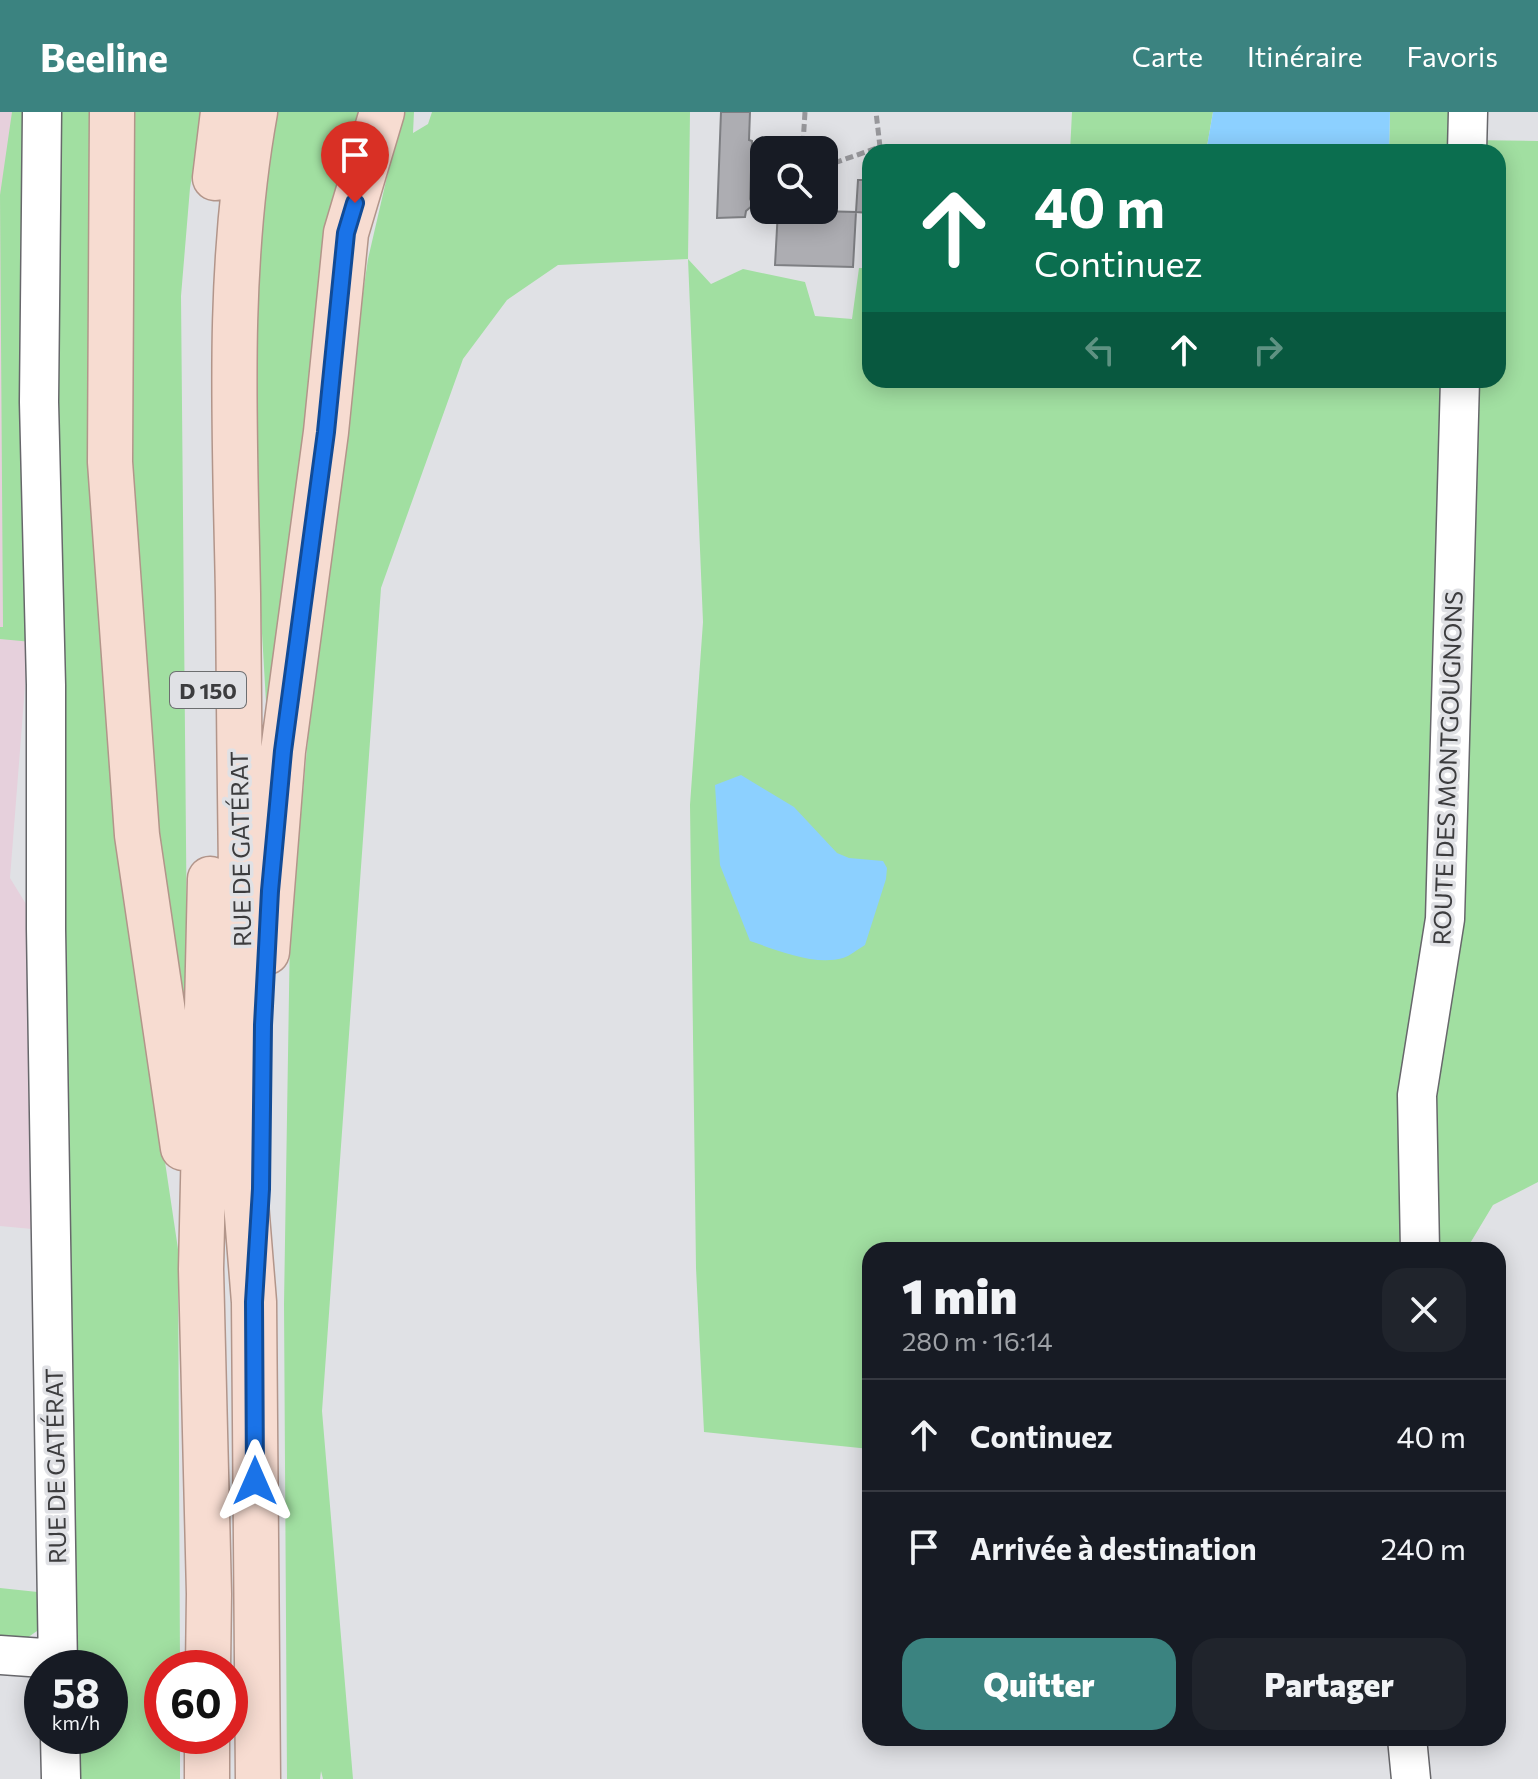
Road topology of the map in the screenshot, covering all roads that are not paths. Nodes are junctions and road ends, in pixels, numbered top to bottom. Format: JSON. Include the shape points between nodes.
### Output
{"nodes":[{"id":1,"x":42,"y":112,"type":"edge"},
{"id":2,"x":112,"y":112,"type":"edge"},
{"id":3,"x":223,"y":112,"type":"edge"},
{"id":4,"x":255,"y":112,"type":"edge"},
{"id":5,"x":382,"y":112,"type":"edge"},
{"id":6,"x":1468,"y":112,"type":"edge"},
{"id":7,"x":1467,"y":144,"type":"edge"},
{"id":8,"x":1460,"y":388,"type":"edge"},
{"id":9,"x":1420,"y":1242,"type":"edge"},
{"id":10,"x":201,"y":1269,"type":"junction"},
{"id":11,"x":254,"y":1302,"type":"junction"},
{"id":12,"x":58,"y":1650,"type":"edge"},
{"id":13,"x":208,"y":1650,"type":"edge"},
{"id":14,"x":0,"y":1655,"type":"edge"},
{"id":15,"x":24,"y":1659,"type":"edge"},
{"id":16,"x":1408,"y":1746,"type":"edge"},
{"id":17,"x":60,"y":1754,"type":"edge"},
{"id":18,"x":207,"y":1754,"type":"edge"},
{"id":19,"x":61,"y":1779,"type":"edge"},
{"id":20,"x":207,"y":1779,"type":"edge"},
{"id":21,"x":258,"y":1779,"type":"edge"},
{"id":22,"x":1411,"y":1779,"type":"edge"}],
"edges":[{"from":1,"to":12,"type":"street","name":"RUE DE GATÉRAT","via":[[38,386]]},
{"from":2,"to":10,"type":"main road","via":[[110,462],[137,835]]},
{"from":3,"to":10,"type":"main road","name":"RUE DE GATÉRAT","number":"D 150","via":[[205,320],[210,916]]},
{"from":4,"to":11,"type":"main road","name":"RUE DE GATÉRAT","number":"D 150","via":[[240,232],[234,410],[245,1176]]},
{"from":5,"to":11,"type":"main road","via":[[346,233],[326,432],[283,751],[263,1025]]},
{"from":6,"to":7,"type":"street"},
{"from":8,"to":9,"type":"street","name":"ROUTE DES MONTGOUGNONS","via":[[1445,919],[1417,1095]]},
{"from":10,"to":13,"type":"main road","name":"RUE DE GATÉRAT","number":"D 150"},
{"from":11,"to":21,"type":"main road","name":"RUE DE GATÉRAT","number":"D 150"},
{"from":14,"to":15,"type":"street"},
{"from":16,"to":22,"type":"street"},
{"from":17,"to":19,"type":"street"},
{"from":18,"to":20,"type":"main road"}]}
